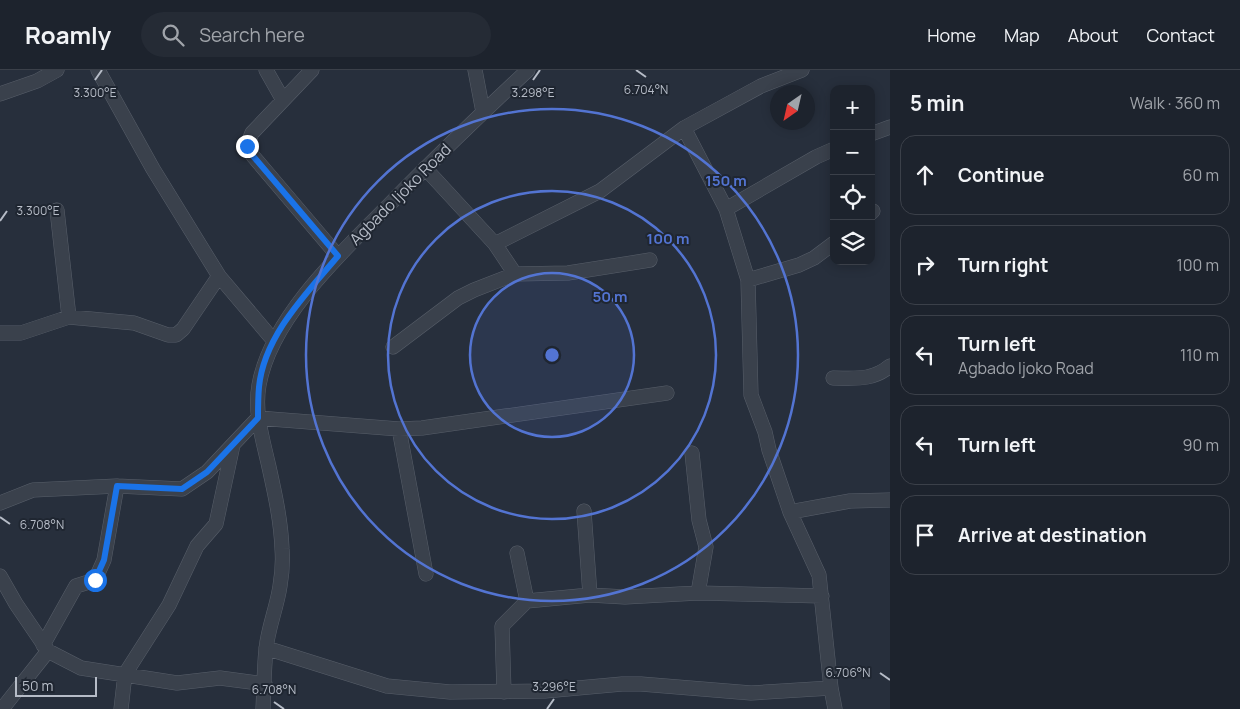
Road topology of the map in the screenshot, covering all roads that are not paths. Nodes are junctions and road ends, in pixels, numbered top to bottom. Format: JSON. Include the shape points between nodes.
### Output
{"nodes":[{"id":1,"x":57,"y":70,"type":"edge"},
{"id":2,"x":98,"y":70,"type":"edge"},
{"id":3,"x":266,"y":70,"type":"edge"},
{"id":4,"x":312,"y":70,"type":"edge"},
{"id":5,"x":475,"y":70,"type":"edge"},
{"id":6,"x":528,"y":70,"type":"edge"},
{"id":7,"x":802,"y":70,"type":"edge"},
{"id":8,"x":0,"y":94,"type":"edge"},
{"id":9,"x":283,"y":100,"type":"junction"},
{"id":10,"x":483,"y":112,"type":"junction"},
{"id":11,"x":890,"y":127,"type":"edge"},
{"id":12,"x":684,"y":128,"type":"junction"},
{"id":13,"x":875,"y":133,"type":"edge"},
{"id":14,"x":830,"y":151,"type":"edge"},
{"id":15,"x":425,"y":168,"type":"junction"},
{"id":16,"x":726,"y":209,"type":"junction"},
{"id":17,"x":57,"y":210,"type":"dead end"},
{"id":18,"x":495,"y":244,"type":"junction"},
{"id":19,"x":830,"y":246,"type":"edge"},
{"id":20,"x":338,"y":256,"type":"junction"},
{"id":21,"x":650,"y":260,"type":"dead end"},
{"id":22,"x":515,"y":274,"type":"junction"},
{"id":23,"x":219,"y":276,"type":"junction"},
{"id":24,"x":748,"y":280,"type":"junction"},
{"id":25,"x":69,"y":317,"type":"junction"},
{"id":26,"x":0,"y":333,"type":"edge"},
{"id":27,"x":274,"y":341,"type":"junction"},
{"id":28,"x":393,"y":347,"type":"dead end"},
{"id":29,"x":890,"y":366,"type":"edge"},
{"id":30,"x":833,"y":378,"type":"dead end"},
{"id":31,"x":667,"y":393,"type":"dead end"},
{"id":32,"x":258,"y":418,"type":"junction"},
{"id":33,"x":399,"y":429,"type":"junction"},
{"id":34,"x":233,"y":445,"type":"junction"},
{"id":35,"x":692,"y":453,"type":"dead end"},
{"id":36,"x":117,"y":486,"type":"junction"},
{"id":37,"x":890,"y":500,"type":"edge"},
{"id":38,"x":0,"y":503,"type":"edge"},
{"id":39,"x":584,"y":511,"type":"dead end"},
{"id":40,"x":790,"y":512,"type":"junction"},
{"id":41,"x":517,"y":553,"type":"dead end"},
{"id":42,"x":426,"y":574,"type":"dead end"},
{"id":43,"x":0,"y":576,"type":"edge"},
{"id":44,"x":698,"y":593,"type":"junction"},
{"id":45,"x":590,"y":595,"type":"junction"},
{"id":46,"x":822,"y":596,"type":"junction"},
{"id":47,"x":527,"y":601,"type":"junction"},
{"id":48,"x":46,"y":648,"type":"junction"},
{"id":49,"x":266,"y":648,"type":"junction"},
{"id":50,"x":125,"y":674,"type":"junction"},
{"id":51,"x":265,"y":684,"type":"junction"},
{"id":52,"x":831,"y":688,"type":"junction"},
{"id":53,"x":504,"y":692,"type":"junction"},
{"id":54,"x":2,"y":709,"type":"edge"},
{"id":55,"x":121,"y":709,"type":"edge"},
{"id":56,"x":263,"y":709,"type":"edge"},
{"id":57,"x":835,"y":709,"type":"edge"}],
"edges":[{"from":1,"to":8,"type":"street","via":[[38,81]]},
{"from":2,"to":23,"type":"street","via":[[153,169]]},
{"from":3,"to":9,"type":"street"},
{"from":4,"to":9,"type":"street"},
{"from":5,"to":10,"type":"street"},
{"from":6,"to":10,"type":"street","name":"Agbado Ijoko Road"},
{"from":7,"to":12,"type":"street","via":[[761,86]]},
{"from":9,"to":20,"type":"street","via":[[252,134],[247,146]]},
{"from":10,"to":15,"type":"street","name":"Agbado Ijoko Road"},
{"from":11,"to":13,"type":"street"},
{"from":12,"to":16,"type":"street"},
{"from":12,"to":18,"type":"street","via":[[600,191]]},
{"from":14,"to":16,"type":"street"},
{"from":15,"to":18,"type":"street"},
{"from":15,"to":20,"type":"street","name":"Agbado Ijoko Road"},
{"from":16,"to":24,"type":"street"},
{"from":17,"to":25,"type":"street"},
{"from":18,"to":22,"type":"street"},
{"from":19,"to":24,"type":"street","via":[[799,265]]},
{"from":20,"to":27,"type":"street","name":"Agbado Ijoko Road","via":[[294,310]]},
{"from":21,"to":22,"type":"street","via":[[568,273]]},
{"from":22,"to":28,"type":"street","via":[[458,298]]},
{"from":23,"to":25,"type":"street","via":[[183,329],[176,334],[168,336],[134,323]]},
{"from":23,"to":27,"type":"street"},
{"from":24,"to":40,"type":"street","via":[[751,395]]},
{"from":25,"to":26,"type":"street","via":[[21,333]]},
{"from":27,"to":32,"type":"street","name":"Agbado Ijoko Road","via":[[262,371]]},
{"from":29,"to":30,"type":"street","via":[[870,378]]},
{"from":31,"to":33,"type":"street"},
{"from":32,"to":33,"type":"street"},
{"from":32,"to":34,"type":"street"},
{"from":32,"to":49,"type":"street","name":"Agbado Ijoko Road","via":[[278,506],[282,547],[280,586]]},
{"from":33,"to":42,"type":"street"},
{"from":34,"to":36,"type":"street","via":[[207,472],[182,489]]},
{"from":34,"to":50,"type":"street","via":[[216,524],[197,546],[169,605]]},
{"from":35,"to":44,"type":"street","via":[[706,547]]},
{"from":36,"to":38,"type":"street","via":[[33,490]]},
{"from":36,"to":48,"type":"street","via":[[104,560],[95,580],[76,586]]},
{"from":37,"to":40,"type":"street","via":[[850,501]]},
{"from":39,"to":45,"type":"street"},
{"from":40,"to":46,"type":"street","via":[[816,567]]},
{"from":41,"to":47,"type":"street"},
{"from":43,"to":48,"type":"street"},
{"from":44,"to":45,"type":"street","via":[[625,597]]},
{"from":44,"to":46,"type":"street"},
{"from":45,"to":47,"type":"street"},
{"from":46,"to":52,"type":"street"},
{"from":47,"to":53,"type":"street","via":[[502,626]]},
{"from":48,"to":50,"type":"street","via":[[81,668]]},
{"from":48,"to":54,"type":"street"},
{"from":49,"to":51,"type":"street","name":"Agbado Ijoko Road"},
{"from":49,"to":53,"type":"street","via":[[387,686],[450,692]]},
{"from":50,"to":51,"type":"street","via":[[177,683],[220,678]]},
{"from":50,"to":55,"type":"street"},
{"from":51,"to":56,"type":"street","name":"Agbado Ijoko Road"},
{"from":52,"to":53,"type":"street","via":[[751,693],[641,684]]},
{"from":52,"to":57,"type":"street"}]}
